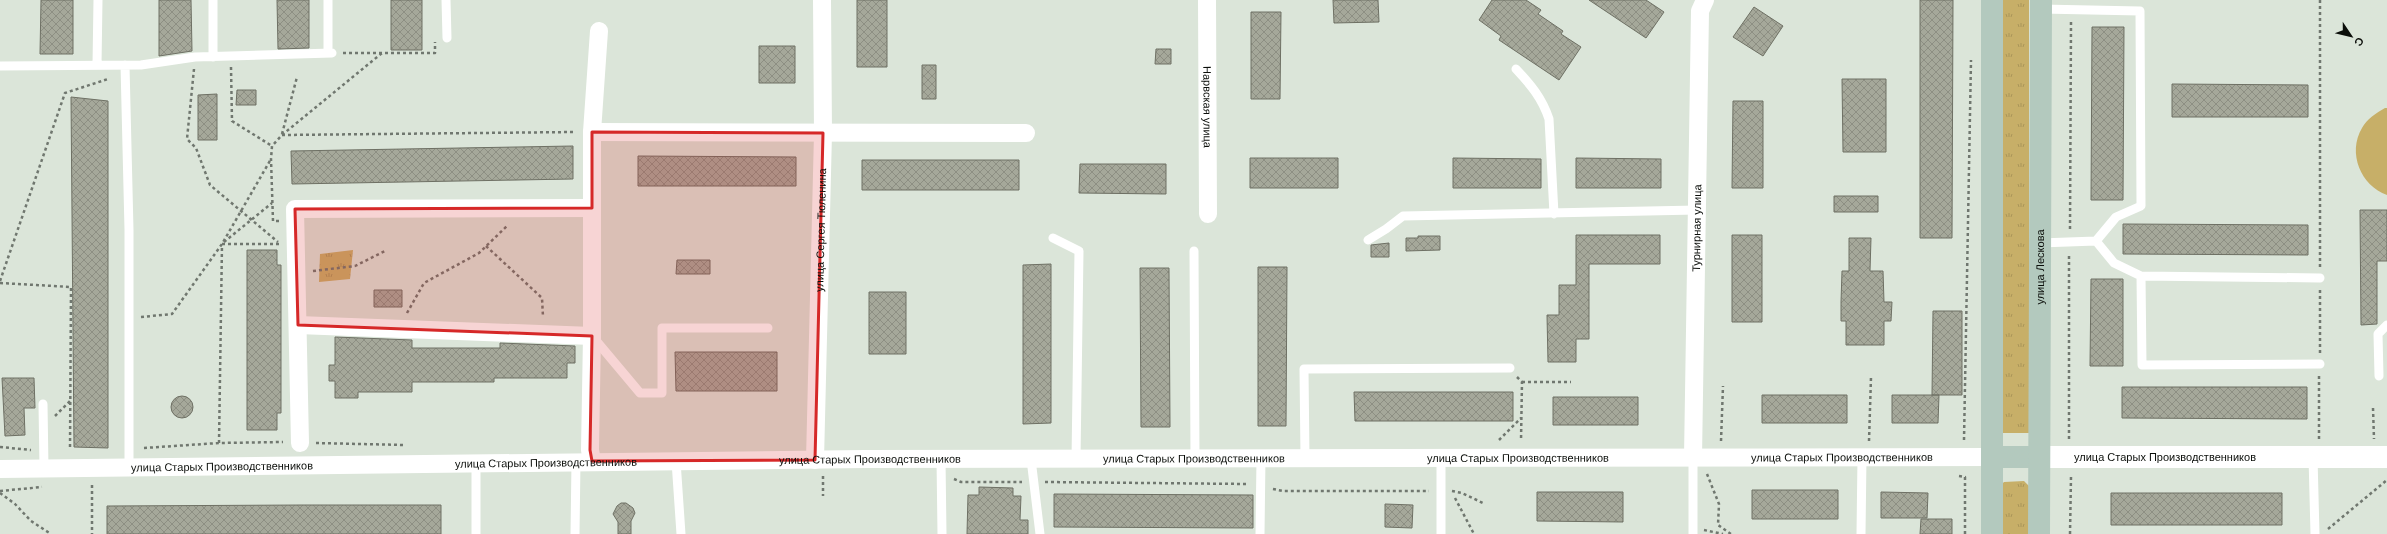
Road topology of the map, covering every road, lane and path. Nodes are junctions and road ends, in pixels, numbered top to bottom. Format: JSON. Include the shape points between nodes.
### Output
{"nodes":[{"id":1,"x":98,"y":0,"type":"edge"},
{"id":2,"x":213,"y":0,"type":"edge"},
{"id":3,"x":328,"y":0,"type":"edge"},
{"id":4,"x":446,"y":0,"type":"edge"},
{"id":5,"x":822,"y":0,"type":"edge"},
{"id":6,"x":1207,"y":0,"type":"edge"},
{"id":7,"x":1705,"y":0,"type":"edge"},
{"id":8,"x":1992,"y":0,"type":"edge"},
{"id":9,"x":2320,"y":0,"type":"edge"},
{"id":10,"x":2041,"y":4,"type":"edge"},
{"id":11,"x":2071,"y":9,"type":"junction"},
{"id":12,"x":599,"y":31,"type":"dead end"},
{"id":13,"x":447,"y":38,"type":"dead end"},
{"id":14,"x":330,"y":53,"type":"junction"},
{"id":15,"x":382,"y":53,"type":"junction"},
{"id":16,"x":435,"y":53,"type":"dead end"},
{"id":17,"x":230,"y":56,"type":"junction"},
{"id":18,"x":1971,"y":56,"type":"dead end"},
{"id":19,"x":195,"y":57,"type":"junction"},
{"id":20,"x":213,"y":57,"type":"junction"},
{"id":21,"x":97,"y":64,"type":"junction"},
{"id":22,"x":125,"y":65,"type":"junction"},
{"id":23,"x":0,"y":66,"type":"edge"},
{"id":24,"x":1516,"y":69,"type":"dead end"},
{"id":25,"x":101,"y":76,"type":"dead end"},
{"id":26,"x":108,"y":76,"type":"dead end"},
{"id":27,"x":116,"y":76,"type":"dead end"},
{"id":28,"x":297,"y":77,"type":"dead end"},
{"id":29,"x":592,"y":132,"type":"junction"},
{"id":30,"x":823,"y":133,"type":"junction"},
{"id":31,"x":1026,"y":133,"type":"dead end"},
{"id":32,"x":282,"y":135,"type":"junction"},
{"id":33,"x":272,"y":146,"type":"junction"},
{"id":34,"x":271,"y":159,"type":"junction"},
{"id":35,"x":272,"y":203,"type":"junction"},
{"id":36,"x":525,"y":208,"type":"junction"},
{"id":37,"x":592,"y":208,"type":"junction"},
{"id":38,"x":242,"y":209,"type":"junction"},
{"id":39,"x":1696,"y":210,"type":"junction"},
{"id":40,"x":1208,"y":214,"type":"dead end"},
{"id":41,"x":1554,"y":214,"type":"junction"},
{"id":42,"x":252,"y":219,"type":"junction"},
{"id":43,"x":273,"y":221,"type":"dead end"},
{"id":44,"x":1053,"y":238,"type":"dead end"},
{"id":45,"x":1368,"y":240,"type":"dead end"},
{"id":46,"x":2070,"y":242,"type":"junction"},
{"id":47,"x":2096,"y":242,"type":"junction"},
{"id":48,"x":2040,"y":243,"type":"junction"},
{"id":49,"x":222,"y":244,"type":"junction"},
{"id":50,"x":280,"y":244,"type":"junction"},
{"id":51,"x":284,"y":244,"type":"dead end"},
{"id":52,"x":486,"y":246,"type":"junction"},
{"id":53,"x":385,"y":251,"type":"dead end"},
{"id":54,"x":1194,"y":251,"type":"dead end"},
{"id":55,"x":297,"y":274,"type":"junction"},
{"id":56,"x":2141,"y":276,"type":"junction"},
{"id":57,"x":2320,"y":278,"type":"junction"},
{"id":58,"x":0,"y":282,"type":"edge"},
{"id":59,"x":128,"y":318,"type":"junction"},
{"id":60,"x":298,"y":325,"type":"junction"},
{"id":61,"x":2387,"y":325,"type":"edge"},
{"id":62,"x":399,"y":328,"type":"junction"},
{"id":63,"x":768,"y":328,"type":"dead end"},
{"id":64,"x":544,"y":334,"type":"junction"},
{"id":65,"x":592,"y":336,"type":"junction"},
{"id":66,"x":2320,"y":364,"type":"junction"},
{"id":67,"x":1510,"y":368,"type":"joint"},
{"id":68,"x":2378,"y":376,"type":"dead end"},
{"id":69,"x":1871,"y":377,"type":"dead end"},
{"id":70,"x":1522,"y":382,"type":"junction"},
{"id":71,"x":1572,"y":382,"type":"dead end"},
{"id":72,"x":1723,"y":386,"type":"dead end"},
{"id":73,"x":43,"y":404,"type":"dead end"},
{"id":74,"x":2373,"y":408,"type":"dead end"},
{"id":75,"x":1521,"y":418,"type":"junction"},
{"id":76,"x":2374,"y":434,"type":"dead end"},
{"id":77,"x":1965,"y":440,"type":"dead end"},
{"id":78,"x":2069,"y":440,"type":"dead end"},
{"id":79,"x":1498,"y":441,"type":"dead end"},
{"id":80,"x":1521,"y":441,"type":"dead end"},
{"id":81,"x":1721,"y":441,"type":"dead end"},
{"id":82,"x":219,"y":443,"type":"dead end"},
{"id":83,"x":300,"y":443,"type":"dead end"},
{"id":84,"x":1865,"y":449,"type":"junction"},
{"id":85,"x":70,"y":450,"type":"dead end"},
{"id":86,"x":2316,"y":450,"type":"junction"},
{"id":87,"x":1992,"y":457,"type":"junction"},
{"id":88,"x":2040,"y":457,"type":"junction"},
{"id":89,"x":2387,"y":457,"type":"edge"},
{"id":90,"x":1261,"y":458,"type":"junction"},
{"id":91,"x":1305,"y":458,"type":"junction"},
{"id":92,"x":1441,"y":458,"type":"junction"},
{"id":93,"x":1698,"y":458,"type":"junction"},
{"id":94,"x":1032,"y":459,"type":"junction"},
{"id":95,"x":1076,"y":459,"type":"junction"},
{"id":96,"x":1195,"y":459,"type":"junction"},
{"id":97,"x":676,"y":461,"type":"junction"},
{"id":98,"x":584,"y":462,"type":"junction"},
{"id":99,"x":476,"y":463,"type":"junction"},
{"id":100,"x":129,"y":467,"type":"junction"},
{"id":101,"x":815,"y":467,"type":"junction"},
{"id":102,"x":941,"y":467,"type":"junction"},
{"id":103,"x":44,"y":468,"type":"junction"},
{"id":104,"x":0,"y":469,"type":"edge"},
{"id":105,"x":831,"y":474,"type":"dead end"},
{"id":106,"x":1965,"y":477,"type":"dead end"},
{"id":107,"x":2069,"y":477,"type":"dead end"},
{"id":108,"x":2387,"y":480,"type":"edge"},
{"id":109,"x":100,"y":482,"type":"dead end"},
{"id":110,"x":1034,"y":482,"type":"junction"},
{"id":111,"x":84,"y":483,"type":"dead end"},
{"id":112,"x":92,"y":483,"type":"junction"},
{"id":113,"x":1261,"y":486,"type":"junction"},
{"id":114,"x":46,"y":487,"type":"dead end"},
{"id":115,"x":1441,"y":490,"type":"junction"},
{"id":116,"x":1452,"y":490,"type":"junction"},
{"id":117,"x":0,"y":492,"type":"edge"},
{"id":118,"x":1485,"y":504,"type":"dead end"},
{"id":119,"x":1693,"y":531,"type":"edge"},
{"id":120,"x":51,"y":534,"type":"edge"},
{"id":121,"x":92,"y":534,"type":"edge"},
{"id":122,"x":476,"y":534,"type":"edge"},
{"id":123,"x":575,"y":534,"type":"edge"},
{"id":124,"x":680,"y":534,"type":"edge"},
{"id":125,"x":942,"y":534,"type":"edge"},
{"id":126,"x":1040,"y":534,"type":"edge"},
{"id":127,"x":1260,"y":534,"type":"edge"},
{"id":128,"x":1440,"y":534,"type":"edge"},
{"id":129,"x":1474,"y":534,"type":"edge"},
{"id":130,"x":1723,"y":534,"type":"edge"},
{"id":131,"x":1731,"y":534,"type":"edge"},
{"id":132,"x":1861,"y":534,"type":"edge"},
{"id":133,"x":1965,"y":534,"type":"edge"},
{"id":134,"x":1992,"y":534,"type":"edge"},
{"id":135,"x":2039,"y":534,"type":"edge"},
{"id":136,"x":2070,"y":534,"type":"edge"},
{"id":137,"x":2314,"y":534,"type":"edge"},
{"id":138,"x":2321,"y":534,"type":"edge"}],
"edges":[{"from":1,"to":21,"type":"lane"},
{"from":2,"to":20,"type":"lane"},
{"from":3,"to":14,"type":"lane"},
{"from":4,"to":13,"type":"lane"},
{"from":5,"to":30,"type":"street","name":"улица Сергея Тюленина"},
{"from":6,"to":40,"type":"street","name":"Нарвская улица"},
{"from":7,"to":39,"type":"street","name":"Турнирная улица","via":[[1700,11]]},
{"from":8,"to":87,"type":"main road"},
{"from":9,"to":57,"type":"path"},
{"from":10,"to":11,"type":"lane"},
{"from":10,"to":48,"type":"main road","name":"улица Лескова"},
{"from":11,"to":46,"type":"path"},
{"from":11,"to":47,"type":"lane","via":[[2140,11],[2141,206],[2116,217]]},
{"from":12,"to":29,"type":"street"},
{"from":14,"to":15,"type":"path"},
{"from":14,"to":17,"type":"lane"},
{"from":15,"to":16,"type":"path"},
{"from":15,"to":32,"type":"path"},
{"from":17,"to":20,"type":"lane"},
{"from":17,"to":33,"type":"path","via":[[232,121]]},
{"from":18,"to":77,"type":"path"},
{"from":19,"to":20,"type":"lane"},
{"from":19,"to":22,"type":"lane"},
{"from":19,"to":38,"type":"path","via":[[187,139],[196,148],[210,185]]},
{"from":21,"to":22,"type":"lane"},
{"from":21,"to":23,"type":"lane"},
{"from":22,"to":59,"type":"lane","via":[[129,230]]},
{"from":24,"to":41,"type":"lane","via":[[1534,88],[1549,119]]},
{"from":25,"to":26,"type":"path"},
{"from":27,"to":58,"type":"path","via":[[65,93]]},
{"from":28,"to":32,"type":"path"},
{"from":29,"to":30,"type":"street"},
{"from":29,"to":32,"type":"path"},
{"from":29,"to":37,"type":"street"},
{"from":30,"to":31,"type":"street"},
{"from":30,"to":101,"type":"street","name":"улица Сергея Тюленина"},
{"from":32,"to":33,"type":"path"},
{"from":33,"to":34,"type":"path"},
{"from":34,"to":35,"type":"path"},
{"from":34,"to":38,"type":"path"},
{"from":35,"to":42,"type":"path"},
{"from":35,"to":43,"type":"path"},
{"from":36,"to":37,"type":"street"},
{"from":36,"to":52,"type":"path"},
{"from":36,"to":55,"type":"street","via":[[295,209]]},
{"from":37,"to":65,"type":"street"},
{"from":38,"to":42,"type":"path"},
{"from":38,"to":49,"type":"path"},
{"from":39,"to":41,"type":"lane"},
{"from":39,"to":93,"type":"street","name":"Турнирная улица"},
{"from":41,"to":45,"type":"lane","via":[[1403,216]]},
{"from":42,"to":49,"type":"path"},
{"from":42,"to":50,"type":"path"},
{"from":44,"to":95,"type":"lane","via":[[1079,251]]},
{"from":46,"to":47,"type":"lane"},
{"from":46,"to":48,"type":"lane"},
{"from":46,"to":78,"type":"path"},
{"from":47,"to":56,"type":"lane","via":[[2114,264]]},
{"from":48,"to":88,"type":"main road","name":"улица Лескова"},
{"from":49,"to":50,"type":"path"},
{"from":49,"to":59,"type":"path","via":[[172,314]]},
{"from":49,"to":82,"type":"path"},
{"from":50,"to":51,"type":"path"},
{"from":52,"to":62,"type":"path","via":[[479,253],[424,283]]},
{"from":52,"to":64,"type":"path","via":[[542,298]]},
{"from":53,"to":55,"type":"path","via":[[355,266]]},
{"from":54,"to":96,"type":"lane"},
{"from":55,"to":60,"type":"street"},
{"from":56,"to":57,"type":"lane"},
{"from":56,"to":66,"type":"lane","via":[[2142,365]]},
{"from":57,"to":66,"type":"path"},
{"from":58,"to":85,"type":"path","via":[[71,287]]},
{"from":59,"to":100,"type":"lane"},
{"from":60,"to":62,"type":"street"},
{"from":60,"to":83,"type":"street"},
{"from":61,"to":68,"type":"lane","via":[[2378,334]]},
{"from":62,"to":64,"type":"street"},
{"from":63,"to":65,"type":"lane","via":[[662,328],[662,393],[640,393]]},
{"from":64,"to":65,"type":"street"},
{"from":65,"to":98,"type":"street","via":[[590,450]]},
{"from":66,"to":86,"type":"path"},
{"from":67,"to":70,"type":"path"},
{"from":67,"to":91,"type":"lane","via":[[1304,369]]},
{"from":69,"to":84,"type":"path"},
{"from":70,"to":71,"type":"path"},
{"from":70,"to":75,"type":"path"},
{"from":72,"to":81,"type":"path"},
{"from":73,"to":103,"type":"lane"},
{"from":74,"to":76,"type":"path"},
{"from":75,"to":79,"type":"path"},
{"from":75,"to":80,"type":"path"},
{"from":84,"to":87,"type":"street","name":"улица Старых Производственников"},
{"from":84,"to":93,"type":"street","name":"улица Старых Производственников"},
{"from":84,"to":132,"type":"lane"},
{"from":86,"to":88,"type":"street","name":"улица Старых Производственников"},
{"from":86,"to":89,"type":"street","name":"улица Старых Производственников"},
{"from":86,"to":137,"type":"lane"},
{"from":87,"to":88,"type":"main road","name":"улица Старых Производственников"},
{"from":87,"to":134,"type":"main road"},
{"from":88,"to":135,"type":"main road","name":"улица Лескова"},
{"from":90,"to":91,"type":"street","name":"улица Старых Производственников"},
{"from":90,"to":96,"type":"street","name":"улица Старых Производственников"},
{"from":90,"to":113,"type":"lane"},
{"from":91,"to":92,"type":"street","name":"улица Старых Производственников"},
{"from":92,"to":93,"type":"street","name":"улица Старых Производственников"},
{"from":92,"to":115,"type":"lane"},
{"from":93,"to":119,"type":"lane"},
{"from":93,"to":131,"type":"path","via":[[1719,504],[1718,524]]},
{"from":94,"to":95,"type":"street","name":"улица Старых Производственников"},
{"from":94,"to":102,"type":"street","name":"улица Старых Производственников"},
{"from":94,"to":110,"type":"lane"},
{"from":95,"to":96,"type":"street","name":"улица Старых Производственников"},
{"from":97,"to":98,"type":"street","name":"улица Старых Производственников"},
{"from":97,"to":101,"type":"street","name":"улица Старых Производственников"},
{"from":97,"to":124,"type":"lane"},
{"from":98,"to":99,"type":"street","name":"улица Старых Производственников"},
{"from":98,"to":123,"type":"lane"},
{"from":99,"to":100,"type":"street","name":"улица Старых Производственников"},
{"from":99,"to":122,"type":"lane"},
{"from":100,"to":103,"type":"street","name":"улица Старых Производственников"},
{"from":101,"to":102,"type":"street","name":"улица Старых Производственников"},
{"from":101,"to":105,"type":"path"},
{"from":102,"to":110,"type":"path","via":[[961,482]]},
{"from":102,"to":125,"type":"lane"},
{"from":103,"to":104,"type":"street","name":"улица Старых Производственников"},
{"from":106,"to":133,"type":"path"},
{"from":107,"to":136,"type":"path"},
{"from":108,"to":138,"type":"path"},
{"from":109,"to":112,"type":"path"},
{"from":110,"to":113,"type":"path","via":[[1248,483]]},
{"from":110,"to":126,"type":"lane"},
{"from":111,"to":112,"type":"path"},
{"from":112,"to":121,"type":"path"},
{"from":113,"to":115,"type":"path","via":[[1283,491]]},
{"from":113,"to":127,"type":"lane"},
{"from":114,"to":117,"type":"path"},
{"from":115,"to":116,"type":"path"},
{"from":115,"to":128,"type":"lane"},
{"from":116,"to":118,"type":"path"},
{"from":116,"to":129,"type":"path","via":[[1458,507],[1467,518]]},
{"from":117,"to":120,"type":"path","via":[[31,521]]},
{"from":119,"to":130,"type":"path"}]}
